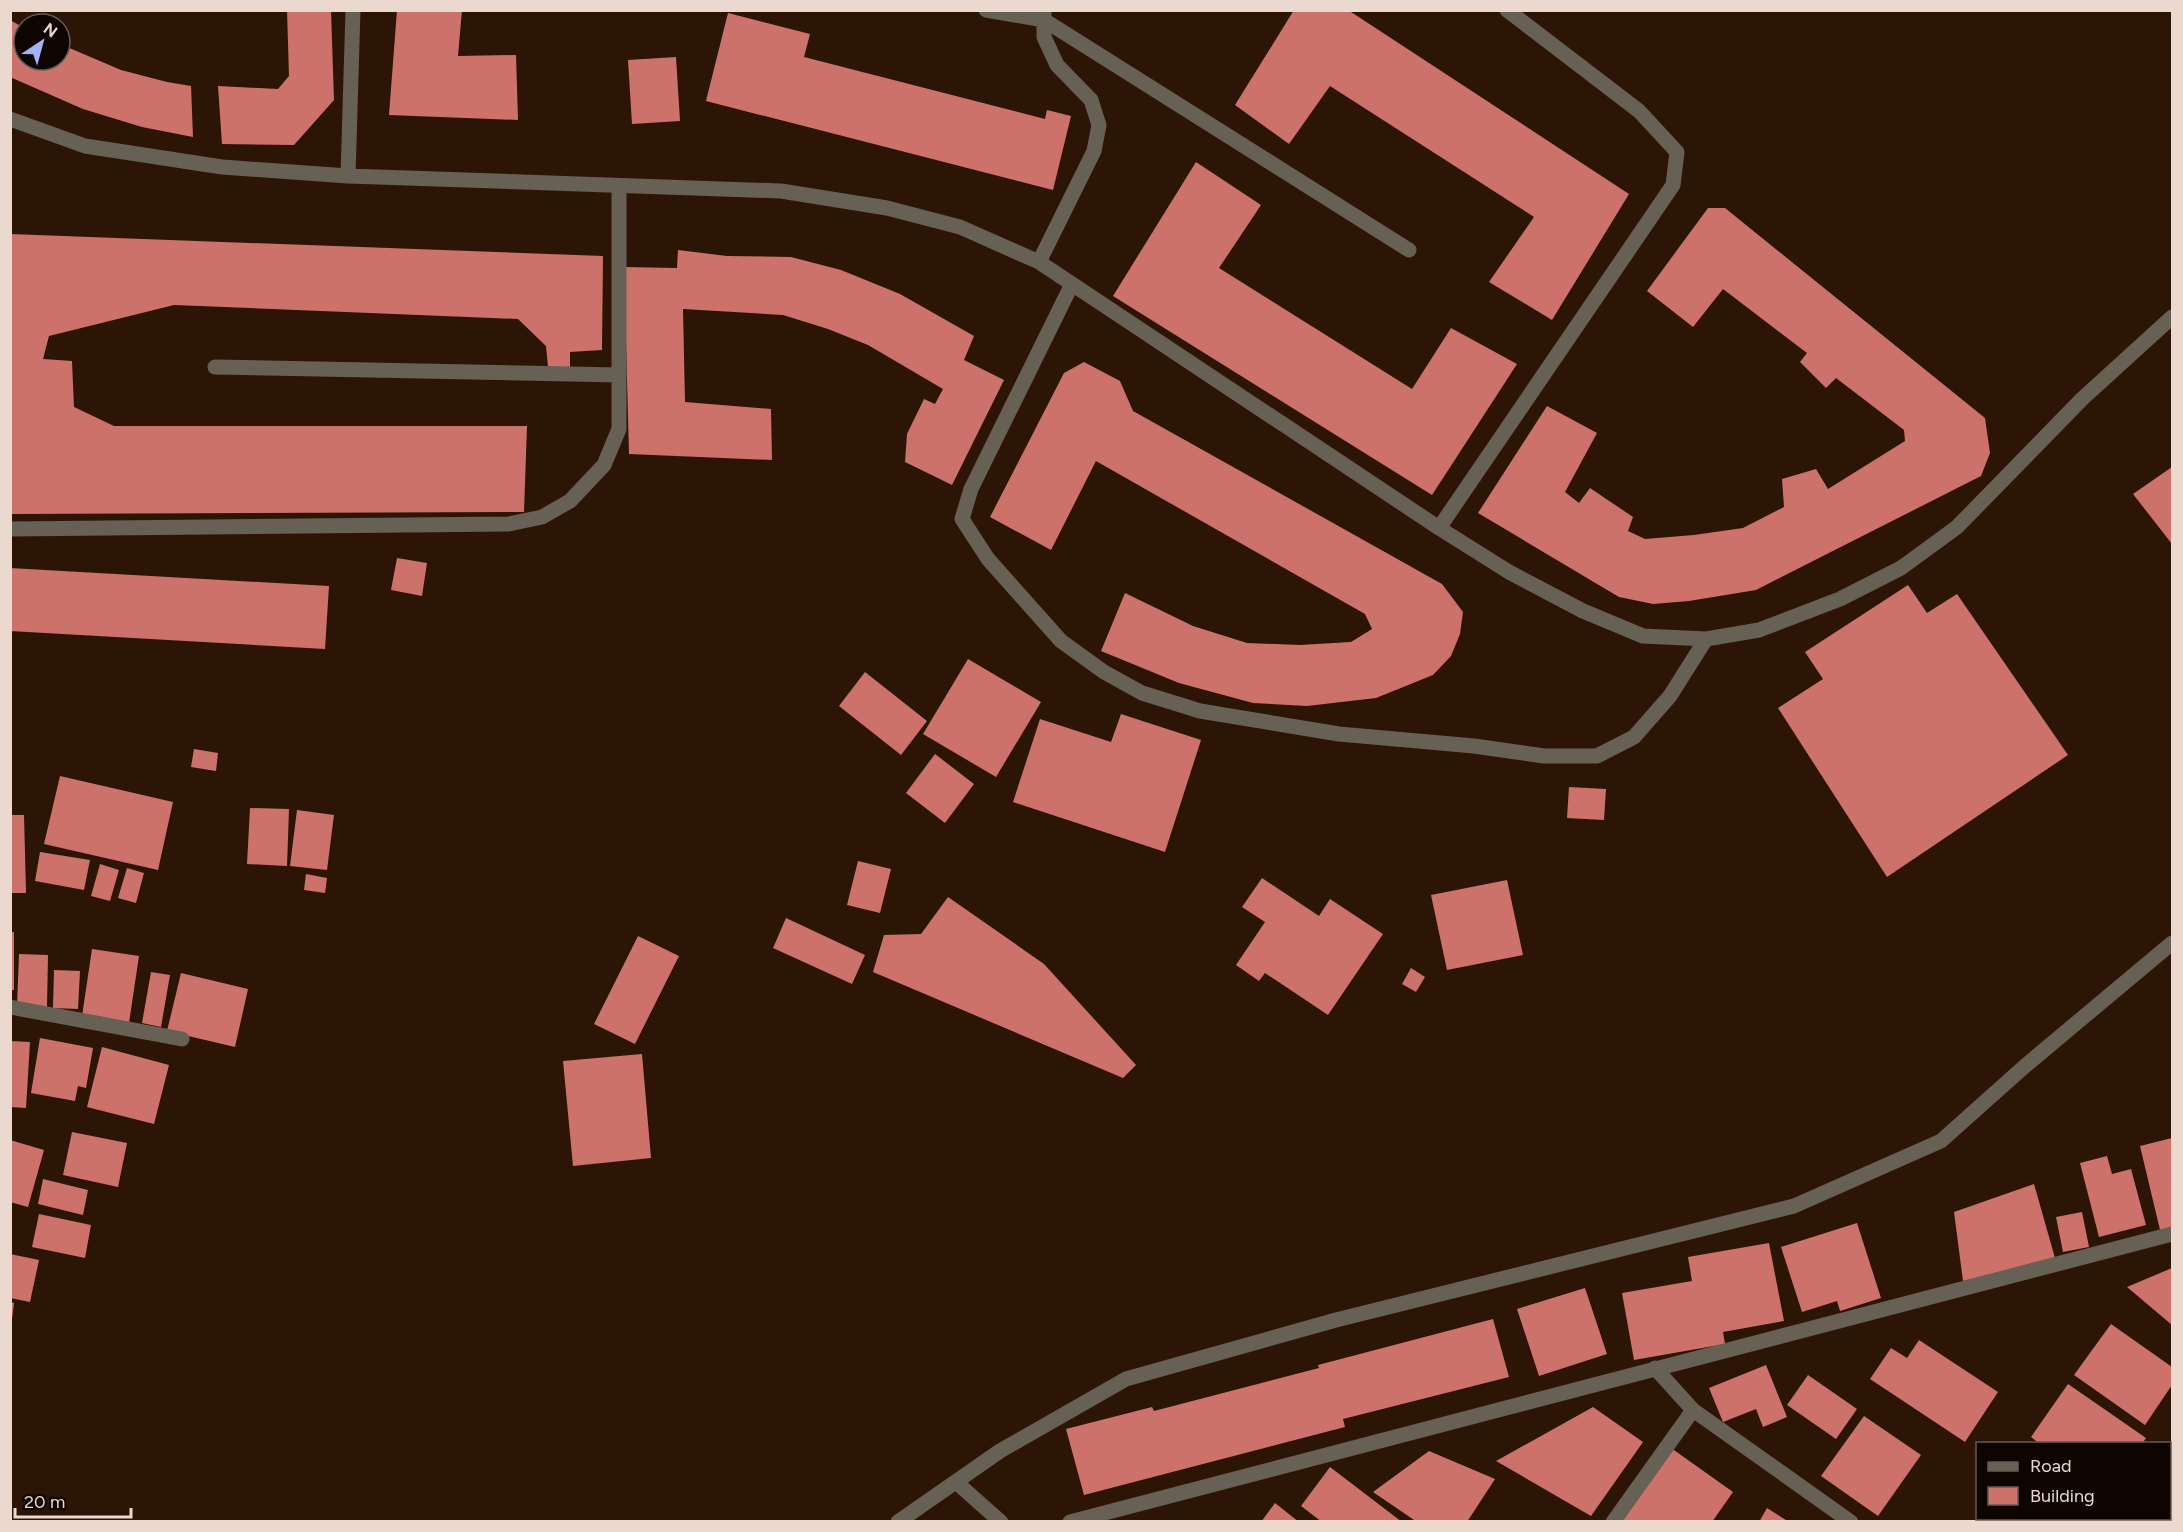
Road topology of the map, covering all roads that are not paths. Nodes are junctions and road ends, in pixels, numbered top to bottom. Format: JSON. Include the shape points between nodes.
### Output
{"nodes":[{"id":1,"x":353,"y":10,"type":"edge"},
{"id":2,"x":987,"y":10,"type":"edge"},
{"id":3,"x":1507,"y":10,"type":"edge"},
{"id":4,"x":1044,"y":15,"type":"edge"},
{"id":5,"x":10,"y":119,"type":"edge"},
{"id":6,"x":348,"y":176,"type":"junction"},
{"id":7,"x":619,"y":186,"type":"junction"},
{"id":8,"x":1409,"y":250,"type":"dead end"},
{"id":9,"x":1039,"y":262,"type":"junction"},
{"id":10,"x":1072,"y":284,"type":"junction"},
{"id":11,"x":2172,"y":317,"type":"edge"},
{"id":12,"x":215,"y":367,"type":"dead end"},
{"id":13,"x":619,"y":375,"type":"junction"},
{"id":14,"x":1439,"y":528,"type":"junction"},
{"id":15,"x":10,"y":529,"type":"edge"},
{"id":16,"x":1706,"y":639,"type":"junction"},
{"id":17,"x":2172,"y":943,"type":"edge"},
{"id":18,"x":10,"y":1007,"type":"edge"},
{"id":19,"x":182,"y":1039,"type":"dead end"},
{"id":20,"x":2172,"y":1233,"type":"edge"},
{"id":21,"x":1654,"y":1368,"type":"junction"},
{"id":22,"x":1693,"y":1410,"type":"junction"},
{"id":23,"x":956,"y":1482,"type":"junction"},
{"id":24,"x":898,"y":1521,"type":"edge"},
{"id":25,"x":1001,"y":1521,"type":"edge"},
{"id":26,"x":1070,"y":1521,"type":"edge"},
{"id":27,"x":1612,"y":1521,"type":"edge"},
{"id":28,"x":1851,"y":1521,"type":"edge"}],
"edges":[{"from":1,"to":6,"type":"street"},
{"from":2,"to":4,"type":"street"},
{"from":3,"to":14,"type":"street","via":[[1639,111],[1677,152],[1673,185]]},
{"from":4,"to":8,"type":"street"},
{"from":4,"to":9,"type":"street","via":[[1044,37],[1058,65],[1091,100],[1099,125],[1094,151]]},
{"from":5,"to":6,"type":"street","via":[[85,146],[222,167]]},
{"from":6,"to":7,"type":"street"},
{"from":7,"to":9,"type":"street","via":[[781,191],[887,208],[960,227]]},
{"from":7,"to":13,"type":"street"},
{"from":9,"to":10,"type":"street"},
{"from":10,"to":14,"type":"street"},
{"from":10,"to":16,"type":"street","via":[[970,489],[962,519],[988,559],[1061,641],[1104,672],[1142,693],[1200,711],[1339,734],[1544,756],[1597,756],[1634,737],[1671,696]]},
{"from":11,"to":16,"type":"street","via":[[2082,399],[1957,527],[1901,568],[1840,599],[1760,630]]},
{"from":12,"to":13,"type":"street"},
{"from":13,"to":15,"type":"street","via":[[619,429],[604,465],[570,501],[542,517],[509,524]]},
{"from":14,"to":16,"type":"street","via":[[1509,572],[1583,611],[1643,636]]},
{"from":17,"to":23,"type":"street","via":[[1941,1141],[1794,1206],[1336,1320],[1126,1379]]},
{"from":18,"to":19,"type":"street"},
{"from":20,"to":21,"type":"street"},
{"from":21,"to":22,"type":"street"},
{"from":21,"to":26,"type":"street"},
{"from":22,"to":27,"type":"street"},
{"from":22,"to":28,"type":"street"},
{"from":23,"to":24,"type":"street"},
{"from":23,"to":25,"type":"street"}]}
